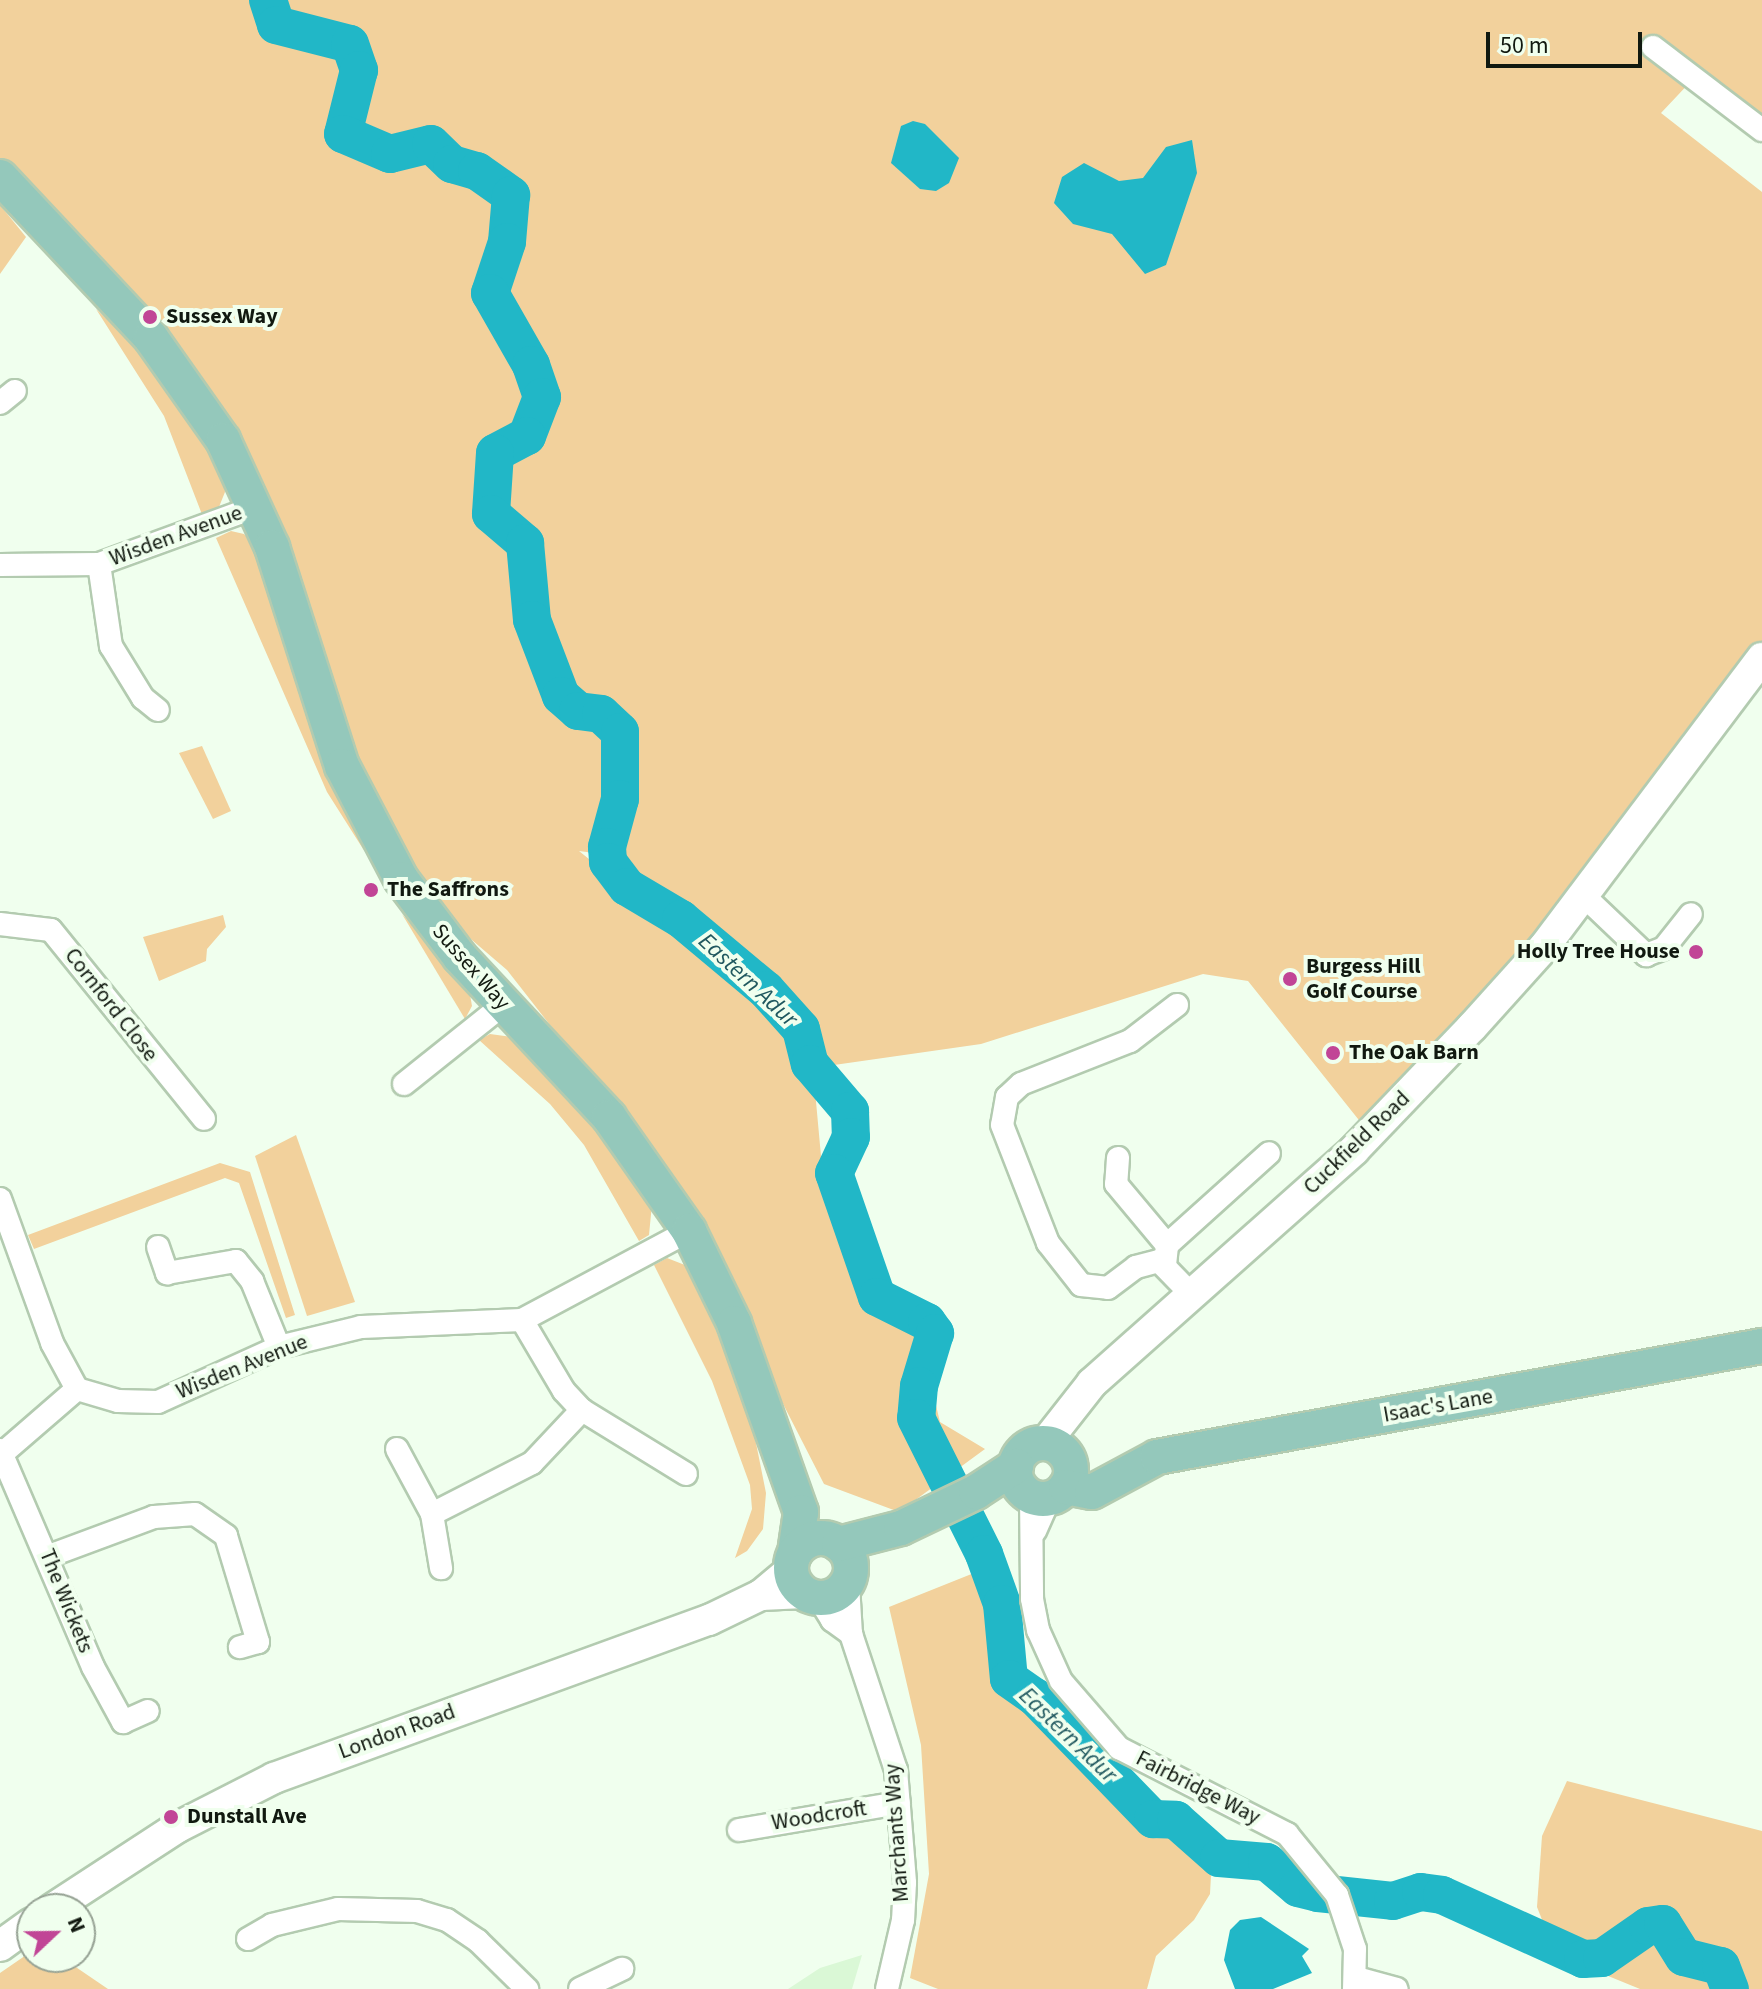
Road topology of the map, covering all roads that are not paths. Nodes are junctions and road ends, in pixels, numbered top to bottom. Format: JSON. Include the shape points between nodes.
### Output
{"nodes":[{"id":1,"x":1653,"y":47,"type":"dead end"},
{"id":2,"x":1762,"y":130,"type":"edge"},
{"id":3,"x":0,"y":177,"type":"edge"},
{"id":4,"x":256,"y":507,"type":"junction"},
{"id":5,"x":99,"y":564,"type":"junction"},
{"id":6,"x":0,"y":565,"type":"edge"},
{"id":7,"x":1762,"y":658,"type":"edge"},
{"id":8,"x":158,"y":710,"type":"dead end"},
{"id":9,"x":1584,"y":896,"type":"junction"},
{"id":10,"x":1691,"y":914,"type":"dead end"},
{"id":11,"x":0,"y":924,"type":"edge"},
{"id":12,"x":503,"y":1005,"type":"junction"},
{"id":13,"x":1177,"y":1005,"type":"dead end"},
{"id":14,"x":404,"y":1084,"type":"dead end"},
{"id":15,"x":204,"y":1119,"type":"dead end"},
{"id":16,"x":1269,"y":1153,"type":"dead end"},
{"id":17,"x":1118,"y":1158,"type":"dead end"},
{"id":18,"x":0,"y":1199,"type":"edge"},
{"id":19,"x":689,"y":1231,"type":"junction"},
{"id":20,"x":158,"y":1247,"type":"dead end"},
{"id":21,"x":1166,"y":1255,"type":"junction"},
{"id":22,"x":1193,"y":1296,"type":"junction"},
{"id":23,"x":522,"y":1320,"type":"junction"},
{"id":24,"x":1762,"y":1346,"type":"edge"},
{"id":25,"x":279,"y":1347,"type":"junction"},
{"id":26,"x":77,"y":1389,"type":"junction"},
{"id":27,"x":582,"y":1410,"type":"junction"},
{"id":28,"x":397,"y":1449,"type":"dead end"},
{"id":29,"x":1,"y":1452,"type":"edge"},
{"id":30,"x":686,"y":1474,"type":"dead end"},
{"id":31,"x":1045,"y":1475,"type":"junction"},
{"id":32,"x":432,"y":1514,"type":"junction"},
{"id":33,"x":49,"y":1556,"type":"junction"},
{"id":34,"x":818,"y":1563,"type":"junction"},
{"id":35,"x":441,"y":1568,"type":"dead end"},
{"id":36,"x":851,"y":1634,"type":"junction"},
{"id":37,"x":240,"y":1647,"type":"dead end"},
{"id":38,"x":148,"y":1711,"type":"dead end"},
{"id":39,"x":899,"y":1803,"type":"junction"},
{"id":40,"x":739,"y":1830,"type":"dead end"},
{"id":41,"x":77,"y":1893,"type":"edge"},
{"id":42,"x":248,"y":1939,"type":"dead end"},
{"id":43,"x":622,"y":1969,"type":"dead end"},
{"id":44,"x":1355,"y":1984,"type":"edge"},
{"id":45,"x":527,"y":1989,"type":"edge"},
{"id":46,"x":580,"y":1989,"type":"edge"},
{"id":47,"x":887,"y":1989,"type":"edge"},
{"id":48,"x":1397,"y":1989,"type":"edge"}],
"edges":[{"from":1,"to":2,"type":"street"},
{"from":3,"to":4,"type":"main road","name":"Sussex Way","via":[[151,338],[223,440]]},
{"from":4,"to":5,"type":"street","name":"Wisden Avenue"},
{"from":4,"to":12,"type":"main road","name":"Sussex Way","via":[[342,766],[370,826],[417,902]]},
{"from":5,"to":6,"type":"street","name":"Wisden Avenue"},
{"from":5,"to":8,"type":"street","via":[[111,646],[143,698]]},
{"from":7,"to":9,"type":"main road","name":"Cuckfield Road"},
{"from":9,"to":10,"type":"street","via":[[1646,955],[1664,948]]},
{"from":9,"to":22,"type":"main road","name":"Cuckfield Road","via":[[1534,959],[1354,1150]]},
{"from":11,"to":15,"type":"street","name":"Cornford Close","via":[[51,930]]},
{"from":12,"to":14,"type":"street"},
{"from":12,"to":19,"type":"main road","name":"Sussex Way","via":[[609,1117]]},
{"from":13,"to":21,"type":"street","via":[[1130,1041],[1021,1084],[1007,1097],[1002,1114],[1048,1243],[1081,1285],[1108,1288],[1143,1263]]},
{"from":16,"to":21,"type":"street"},
{"from":17,"to":21,"type":"street","via":[[1116,1184]]},
{"from":18,"to":26,"type":"street","via":[[52,1343]]},
{"from":19,"to":23,"type":"street","name":"Wisden Avenue"},
{"from":19,"to":34,"type":"main road","name":"Sussex Way","via":[[734,1323]]},
{"from":20,"to":25,"type":"street","via":[[167,1273],[236,1261],[252,1281]]},
{"from":21,"to":22,"type":"street"},
{"from":22,"to":31,"type":"main road","name":"Cuckfield Road","via":[[1092,1383],[1069,1411]]},
{"from":23,"to":25,"type":"street","name":"Wisden Avenue","via":[[361,1327]]},
{"from":23,"to":27,"type":"street","via":[[564,1391]]},
{"from":24,"to":31,"type":"main road","name":"Isaac's Lane","via":[[1157,1457],[1092,1492]]},
{"from":25,"to":26,"type":"street","name":"Wisden Avenue","via":[[158,1402],[118,1401]]},
{"from":26,"to":29,"type":"street","name":"The Wickets"},
{"from":27,"to":30,"type":"street"},
{"from":27,"to":32,"type":"street","via":[[532,1463]]},
{"from":28,"to":32,"type":"street"},
{"from":29,"to":33,"type":"street","name":"The Wickets"},
{"from":31,"to":34,"type":"main road","name":"London Road","via":[[976,1492]]},
{"from":31,"to":44,"type":"street","name":"Fairbridge Way","via":[[1031,1539],[1030,1586],[1038,1630],[1061,1681],[1119,1748],[1287,1834],[1324,1873],[1343,1913],[1355,1949]]},
{"from":32,"to":35,"type":"street"},
{"from":33,"to":37,"type":"street","via":[[154,1517],[195,1514],[226,1536],[258,1642]]},
{"from":33,"to":38,"type":"street","name":"The Wickets","via":[[93,1667],[123,1722]]},
{"from":34,"to":36,"type":"street","name":"Marchants Way"},
{"from":34,"to":36,"type":"street","name":"Marchants Way","via":[[832,1620]]},
{"from":34,"to":41,"type":"main road","name":"London Road","via":[[709,1620],[274,1778],[178,1827]]},
{"from":36,"to":39,"type":"street","name":"Marchants Way","via":[[896,1770]]},
{"from":39,"to":40,"type":"street","name":"Woodcroft"},
{"from":39,"to":47,"type":"street","name":"Marchants Way","via":[[903,1920]]},
{"from":42,"to":45,"type":"street","via":[[272,1925],[338,1909],[417,1911],[447,1920],[478,1941]]},
{"from":43,"to":46,"type":"street"},
{"from":44,"to":48,"type":"street"}]}
